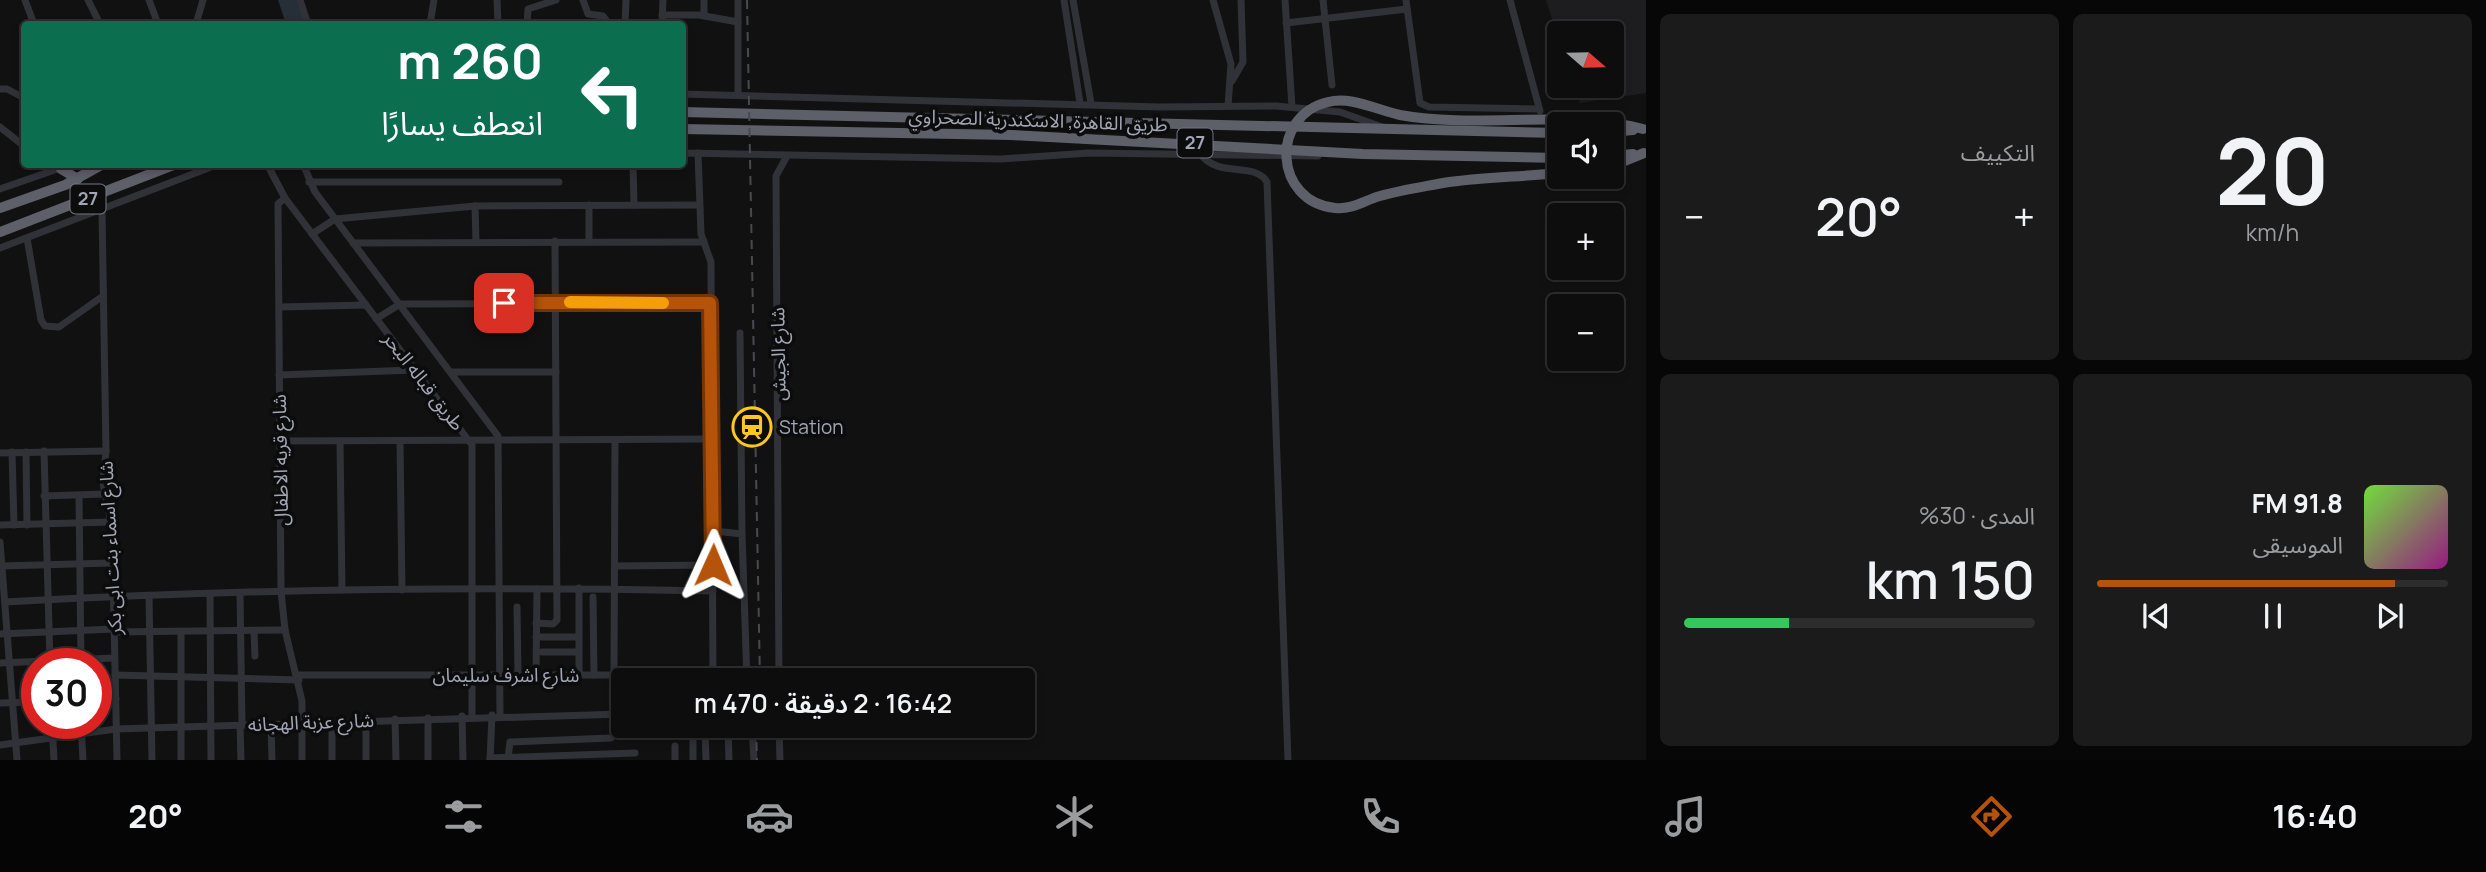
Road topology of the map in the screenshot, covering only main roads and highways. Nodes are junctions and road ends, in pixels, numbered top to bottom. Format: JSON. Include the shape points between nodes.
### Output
{"nodes":[{"id":1,"x":686,"y":111,"type":"edge"},
{"id":2,"x":1547,"y":115,"type":"edge"},
{"id":3,"x":1624,"y":125,"type":"edge"},
{"id":4,"x":686,"y":129,"type":"edge"},
{"id":5,"x":1644,"y":129,"type":"edge"},
{"id":6,"x":1624,"y":131,"type":"edge"},
{"id":7,"x":1547,"y":133,"type":"edge"},
{"id":8,"x":1645,"y":152,"type":"edge"},
{"id":9,"x":1624,"y":155,"type":"edge"},
{"id":10,"x":1547,"y":158,"type":"edge"},
{"id":11,"x":1624,"y":161,"type":"edge"},
{"id":12,"x":64,"y":168,"type":"edge"},
{"id":13,"x":96,"y":168,"type":"edge"},
{"id":14,"x":166,"y":168,"type":"edge"},
{"id":15,"x":1547,"y":174,"type":"edge"},
{"id":16,"x":78,"y":179,"type":"junction"},
{"id":17,"x":0,"y":208,"type":"edge"},
{"id":18,"x":0,"y":232,"type":"edge"}],
"edges":[{"from":1,"to":7,"type":"highway","name":"طريق القاهرة, الاسكندرية الصحراوي","number":"27"},
{"from":2,"to":15,"type":"highway","via":[[1402,115],[1348,101],[1329,101],[1297,120],[1285,156],[1289,175],[1300,191],[1334,208],[1446,183]]},
{"from":3,"to":5,"type":"highway"},
{"from":4,"to":10,"type":"highway","name":"طريق القاهرة, الاسكندرية الصحراوي","number":"27","via":[[1035,136],[1363,154]]},
{"from":5,"to":6,"type":"highway"},
{"from":8,"to":9,"type":"highway"},
{"from":8,"to":11,"type":"highway"},
{"from":12,"to":16,"type":"highway"},
{"from":13,"to":16,"type":"highway","number":"27"},
{"from":14,"to":18,"type":"highway","number":"27"},
{"from":16,"to":17,"type":"highway","number":"27"}]}
